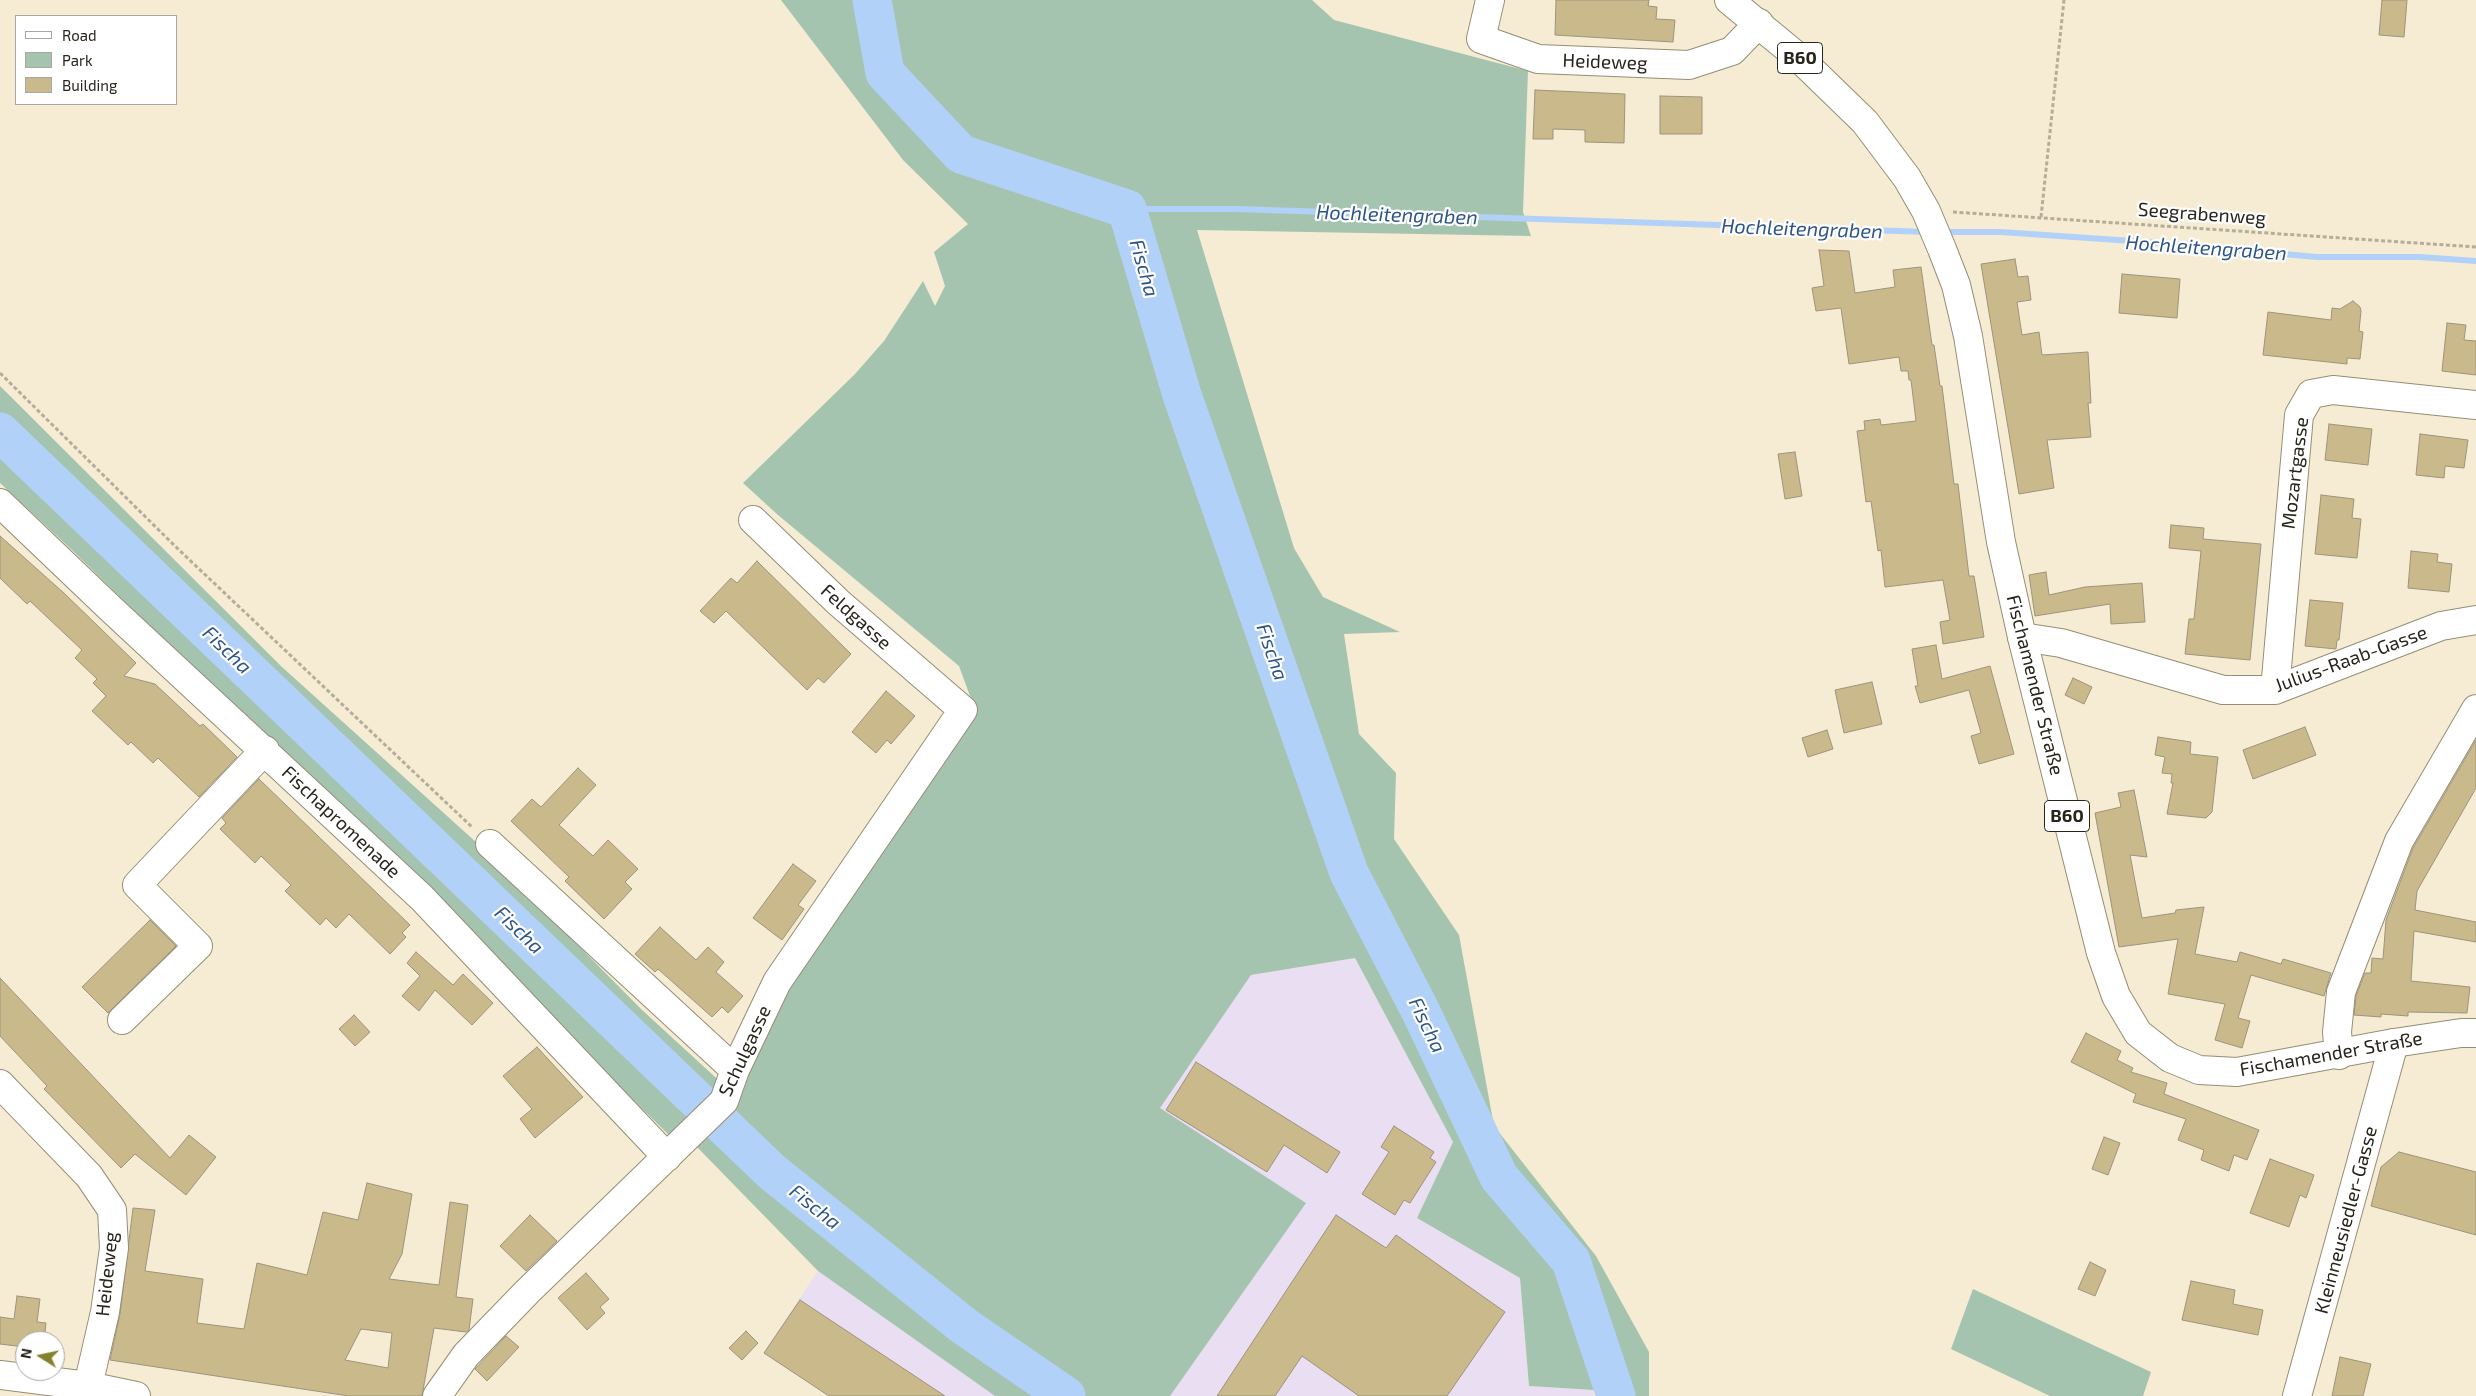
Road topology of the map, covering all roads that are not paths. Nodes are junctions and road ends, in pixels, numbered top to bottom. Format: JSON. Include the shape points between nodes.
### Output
{"nodes":[{"id":1,"x":1490,"y":0,"type":"edge"},
{"id":2,"x":1729,"y":0,"type":"edge"},
{"id":3,"x":1759,"y":23,"type":"junction"},
{"id":4,"x":2476,"y":405,"type":"edge"},
{"id":5,"x":0,"y":503,"type":"edge"},
{"id":6,"x":753,"y":520,"type":"dead end"},
{"id":7,"x":2476,"y":620,"type":"edge"},
{"id":8,"x":2022,"y":637,"type":"junction"},
{"id":9,"x":2275,"y":690,"type":"junction"},
{"id":10,"x":2476,"y":709,"type":"edge"},
{"id":11,"x":963,"y":710,"type":"joint"},
{"id":12,"x":265,"y":750,"type":"junction"},
{"id":13,"x":490,"y":844,"type":"road end"},
{"id":14,"x":122,"y":1020,"type":"dead end"},
{"id":15,"x":2476,"y":1033,"type":"edge"},
{"id":16,"x":2394,"y":1043,"type":"junction"},
{"id":17,"x":2339,"y":1055,"type":"junction"},
{"id":18,"x":735,"y":1070,"type":"junction"},
{"id":19,"x":0,"y":1084,"type":"edge"},
{"id":20,"x":667,"y":1157,"type":"junction"},
{"id":21,"x":0,"y":1375,"type":"edge"},
{"id":22,"x":88,"y":1386,"type":"junction"},
{"id":23,"x":136,"y":1396,"type":"edge"},
{"id":24,"x":436,"y":1396,"type":"edge"},
{"id":25,"x":2297,"y":1396,"type":"edge"}],
"edges":[{"from":1,"to":3,"type":"street","name":"Heideweg","via":[[1481,39],[1538,59],[1689,65],[1732,51]]},
{"from":2,"to":3,"type":"street","number":"B60"},
{"from":3,"to":8,"type":"street","name":"Fischamender Straße","number":"B60","via":[[1865,122],[1907,178],[1942,249],[1956,285],[1968,336],[2001,542]]},
{"from":4,"to":9,"type":"street","name":"Mozartgasse","via":[[2333,390],[2311,394],[2299,414]]},
{"from":5,"to":12,"type":"street","name":"Fischapromenade","via":[[111,610]]},
{"from":6,"to":11,"type":"street","name":"Feldgasse","via":[[838,602]]},
{"from":7,"to":9,"type":"street","name":"Julius-Raab-Gasse","via":[[2441,626]]},
{"from":8,"to":9,"type":"street","name":"Julius-Raab-Gasse","via":[[2061,642],[2223,690]]},
{"from":8,"to":17,"type":"street","name":"Fischamender Straße","number":"B60","via":[[2101,953],[2116,996],[2138,1033],[2170,1058],[2199,1070],[2237,1072]]},
{"from":10,"to":17,"type":"street","via":[[2399,841],[2340,992]]},
{"from":11,"to":18,"type":"street","name":"Schulgasse","via":[[777,982]]},
{"from":12,"to":14,"type":"street","via":[[137,884],[198,946]]},
{"from":12,"to":20,"type":"street","name":"Fischapromenade","via":[[422,898]]},
{"from":13,"to":18,"type":"street"},
{"from":15,"to":16,"type":"street","name":"Fischamender Straße","number":"B60","via":[[2461,1032]]},
{"from":16,"to":17,"type":"street","name":"Fischamender Straße","number":"B60"},
{"from":16,"to":25,"type":"street","name":"Kleinneusiedler-Gasse"},
{"from":18,"to":20,"type":"street","name":"Schulgasse","via":[[724,1101]]},
{"from":19,"to":22,"type":"street","name":"Heideweg","via":[[89,1176],[112,1210],[114,1248],[105,1312]]},
{"from":20,"to":24,"type":"street","name":"Schulgasse","via":[[514,1305],[466,1355]]},
{"from":21,"to":22,"type":"street"},
{"from":22,"to":23,"type":"street"}]}
